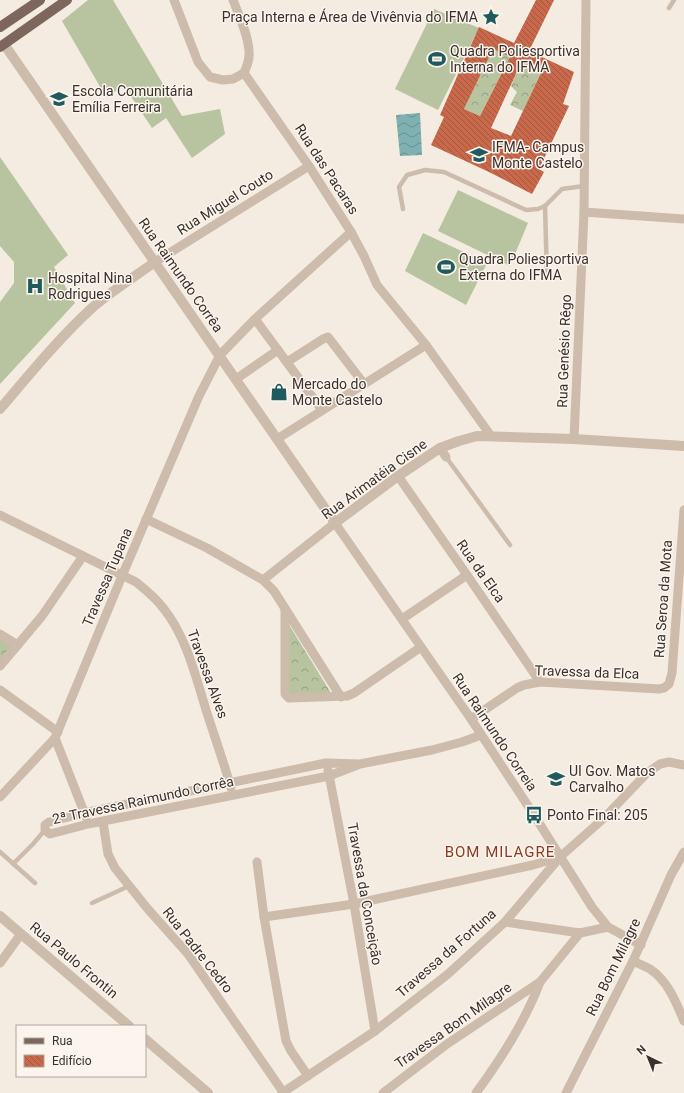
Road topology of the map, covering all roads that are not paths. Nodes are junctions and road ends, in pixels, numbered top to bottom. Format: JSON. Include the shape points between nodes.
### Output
{"nodes":[{"id":1,"x":40,"y":0,"type":"edge"},
{"id":2,"x":174,"y":0,"type":"edge"},
{"id":3,"x":233,"y":0,"type":"edge"},
{"id":4,"x":586,"y":0,"type":"edge"},
{"id":5,"x":674,"y":0,"type":"edge"},
{"id":6,"x":62,"y":2,"type":"edge"},
{"id":7,"x":669,"y":8,"type":"dead end"},
{"id":8,"x":0,"y":27,"type":"edge"},
{"id":9,"x":2,"y":45,"type":"edge"},
{"id":10,"x":244,"y":73,"type":"junction"},
{"id":11,"x":309,"y":166,"type":"junction"},
{"id":12,"x":584,"y":186,"type":"junction"},
{"id":13,"x":545,"y":206,"type":"junction"},
{"id":14,"x":403,"y":209,"type":"dead end"},
{"id":15,"x":584,"y":212,"type":"junction"},
{"id":16,"x":684,"y":219,"type":"edge"},
{"id":17,"x":351,"y":232,"type":"junction"},
{"id":18,"x":156,"y":262,"type":"junction"},
{"id":19,"x":547,"y":278,"type":"dead end"},
{"id":20,"x":255,"y":319,"type":"junction"},
{"id":21,"x":426,"y":345,"type":"junction"},
{"id":22,"x":278,"y":350,"type":"junction"},
{"id":23,"x":220,"y":355,"type":"junction"},
{"id":24,"x":287,"y":362,"type":"junction"},
{"id":25,"x":236,"y":379,"type":"junction"},
{"id":26,"x":364,"y":384,"type":"junction"},
{"id":27,"x":0,"y":409,"type":"edge"},
{"id":28,"x":322,"y":410,"type":"junction"},
{"id":29,"x":491,"y":436,"type":"junction"},
{"id":30,"x":277,"y":438,"type":"junction"},
{"id":31,"x":574,"y":439,"type":"junction"},
{"id":32,"x":684,"y":446,"type":"edge"},
{"id":33,"x":443,"y":453,"type":"junction"},
{"id":34,"x":398,"y":476,"type":"junction"},
{"id":35,"x":684,"y":510,"type":"edge"},
{"id":36,"x":0,"y":515,"type":"edge"},
{"id":37,"x":146,"y":519,"type":"junction"},
{"id":38,"x":336,"y":523,"type":"junction"},
{"id":39,"x":510,"y":545,"type":"dead end"},
{"id":40,"x":83,"y":556,"type":"junction"},
{"id":41,"x":467,"y":575,"type":"junction"},
{"id":42,"x":122,"y":576,"type":"junction"},
{"id":43,"x":263,"y":580,"type":"junction"},
{"id":44,"x":285,"y":609,"type":"junction"},
{"id":45,"x":402,"y":619,"type":"junction"},
{"id":46,"x":0,"y":634,"type":"edge"},
{"id":47,"x":18,"y":645,"type":"junction"},
{"id":48,"x":421,"y":647,"type":"junction"},
{"id":49,"x":0,"y":666,"type":"edge"},
{"id":50,"x":540,"y":682,"type":"junction"},
{"id":51,"x":664,"y":688,"type":"joint"},
{"id":52,"x":0,"y":690,"type":"edge"},
{"id":53,"x":341,"y":697,"type":"junction"},
{"id":54,"x":471,"y":719,"type":"junction"},
{"id":55,"x":57,"y":735,"type":"junction"},
{"id":56,"x":481,"y":735,"type":"junction"},
{"id":57,"x":326,"y":763,"type":"junction"},
{"id":58,"x":360,"y":764,"type":"junction"},
{"id":59,"x":684,"y":765,"type":"edge"},
{"id":60,"x":329,"y":776,"type":"junction"},
{"id":61,"x":229,"y":783,"type":"junction"},
{"id":62,"x":232,"y":795,"type":"junction"},
{"id":63,"x":0,"y":797,"type":"edge"},
{"id":64,"x":84,"y":813,"type":"junction"},
{"id":65,"x":103,"y":822,"type":"junction"},
{"id":66,"x":88,"y":824,"type":"junction"},
{"id":67,"x":45,"y":830,"type":"junction"},
{"id":68,"x":0,"y":852,"type":"edge"},
{"id":69,"x":684,"y":852,"type":"edge"},
{"id":70,"x":560,"y":857,"type":"junction"},
{"id":71,"x":257,"y":862,"type":"dead end"},
{"id":72,"x":13,"y":864,"type":"junction"},
{"id":73,"x":35,"y":883,"type":"dead end"},
{"id":74,"x":129,"y":886,"type":"junction"},
{"id":75,"x":92,"y":903,"type":"dead end"},
{"id":76,"x":354,"y":904,"type":"junction"},
{"id":77,"x":0,"y":916,"type":"edge"},
{"id":78,"x":264,"y":917,"type":"junction"},
{"id":79,"x":506,"y":922,"type":"junction"},
{"id":80,"x":608,"y":927,"type":"junction"},
{"id":81,"x":580,"y":933,"type":"junction"},
{"id":82,"x":21,"y":934,"type":"junction"},
{"id":83,"x":640,"y":945,"type":"junction"},
{"id":84,"x":633,"y":962,"type":"junction"},
{"id":85,"x":0,"y":963,"type":"edge"},
{"id":86,"x":540,"y":982,"type":"junction"},
{"id":87,"x":684,"y":1021,"type":"edge"},
{"id":88,"x":128,"y":1025,"type":"edge"},
{"id":89,"x":375,"y":1030,"type":"junction"},
{"id":90,"x":146,"y":1040,"type":"edge"},
{"id":91,"x":308,"y":1076,"type":"junction"},
{"id":92,"x":208,"y":1093,"type":"edge"},
{"id":93,"x":283,"y":1093,"type":"edge"},
{"id":94,"x":383,"y":1093,"type":"edge"},
{"id":95,"x":476,"y":1093,"type":"edge"},
{"id":96,"x":566,"y":1093,"type":"edge"}],
"edges":[{"from":1,"to":8,"type":"main road"},
{"from":2,"to":10,"type":"street","via":[[198,62],[210,77],[233,79]]},
{"from":3,"to":10,"type":"street","via":[[249,52]]},
{"from":4,"to":12,"type":"street","name":"Rua Genésio Rêgo"},
{"from":5,"to":7,"type":"lane"},
{"from":6,"to":9,"type":"main road"},
{"from":9,"to":18,"type":"street","name":"Rua Raimundo Corrêa"},
{"from":10,"to":11,"type":"street","name":"Rua das Pacaras"},
{"from":11,"to":17,"type":"street","name":"Rua das Pacaras"},
{"from":11,"to":18,"type":"street","name":"Rua Miguel Couto"},
{"from":12,"to":13,"type":"lane","via":[[562,189]]},
{"from":12,"to":15,"type":"street","name":"Rua Genésio Rêgo"},
{"from":13,"to":14,"type":"lane","via":[[526,210],[444,172],[425,170],[407,175],[399,187]]},
{"from":13,"to":19,"type":"lane"},
{"from":15,"to":16,"type":"street"},
{"from":15,"to":31,"type":"street","name":"Rua Genésio Rêgo"},
{"from":17,"to":20,"type":"street","name":"Travessa Tupana"},
{"from":17,"to":21,"type":"street","name":"Rua das Pacaras","via":[[377,285]]},
{"from":18,"to":23,"type":"street","name":"Rua Raimundo Corrêa"},
{"from":18,"to":27,"type":"street","via":[[93,307],[48,353]]},
{"from":20,"to":22,"type":"street"},
{"from":20,"to":23,"type":"street","name":"Travessa Tupana"},
{"from":21,"to":26,"type":"street"},
{"from":21,"to":29,"type":"street","name":"Rua das Pacaras"},
{"from":22,"to":24,"type":"street"},
{"from":22,"to":25,"type":"street"},
{"from":23,"to":25,"type":"street","name":"Rua Raimundo Corrêa"},
{"from":23,"to":37,"type":"street","name":"Travessa Tupana","via":[[199,396]]},
{"from":24,"to":26,"type":"street","via":[[328,337]]},
{"from":24,"to":28,"type":"street"},
{"from":25,"to":30,"type":"street","name":"Rua Raimundo Corrêa"},
{"from":26,"to":28,"type":"street"},
{"from":28,"to":30,"type":"street"},
{"from":29,"to":31,"type":"street","name":"Rua Arimatéia Cisne"},
{"from":29,"to":33,"type":"street","name":"Rua Arimatéia Cisne","via":[[459,441]]},
{"from":30,"to":38,"type":"street","name":"Rua Raimundo Corrêa"},
{"from":31,"to":32,"type":"street","name":"Rua Arimatéia Cisne"},
{"from":33,"to":34,"type":"street","name":"Rua Arimatéia Cisne"},
{"from":33,"to":39,"type":"lane"},
{"from":34,"to":38,"type":"street","name":"Rua Arimatéia Cisne"},
{"from":34,"to":41,"type":"street","name":"Rua da Elca"},
{"from":35,"to":51,"type":"street","name":"Rua Seroa da Mota","via":[[672,673],[669,684]]},
{"from":36,"to":40,"type":"street","name":"Travessa Alves"},
{"from":37,"to":42,"type":"street","name":"Travessa Tupana"},
{"from":37,"to":43,"type":"street","via":[[207,548]]},
{"from":38,"to":43,"type":"street","name":"Rua Arimatéia Cisne"},
{"from":38,"to":45,"type":"street","name":"Rua Raimundo Correia"},
{"from":40,"to":42,"type":"street","name":"Travessa Alves"},
{"from":40,"to":47,"type":"street","via":[[42,616]]},
{"from":41,"to":45,"type":"street"},
{"from":41,"to":50,"type":"street","name":"Rua da Elca"},
{"from":42,"to":55,"type":"street","name":"Travessa Tupana"},
{"from":42,"to":61,"type":"street","name":"Travessa Alves","via":[[136,582],[154,596],[175,624],[185,646]]},
{"from":43,"to":44,"type":"street","via":[[274,590]]},
{"from":44,"to":53,"type":"street"},
{"from":44,"to":53,"type":"street","via":[[287,697]]},
{"from":45,"to":48,"type":"street","name":"Rua Raimundo Correia"},
{"from":46,"to":47,"type":"street"},
{"from":47,"to":49,"type":"street"},
{"from":48,"to":53,"type":"street","via":[[354,693]]},
{"from":48,"to":54,"type":"street","name":"Rua Raimundo Correia"},
{"from":50,"to":51,"type":"street","name":"Travessa da Elca"},
{"from":50,"to":54,"type":"street","name":"Travessa da Elca","via":[[517,688]]},
{"from":52,"to":55,"type":"street"},
{"from":54,"to":56,"type":"street","name":"Rua Raimundo Correia"},
{"from":55,"to":63,"type":"street","name":"Travessa Tupana"},
{"from":55,"to":64,"type":"street"},
{"from":56,"to":58,"type":"street","via":[[432,750]]},
{"from":56,"to":70,"type":"street","name":"Rua Raimundo Correia"},
{"from":57,"to":58,"type":"street","name":"2ª Travessa Raimundo Corrêa"},
{"from":57,"to":60,"type":"street","name":"Travessa da Conceição"},
{"from":57,"to":61,"type":"street","name":"2ª Travessa Raimundo Corrêa"},
{"from":58,"to":60,"type":"street","name":"2ª Travessa Raimundo Corrêa"},
{"from":59,"to":70,"type":"street","name":"Travessa da Fortuna","via":[[669,762],[653,768],[603,819]]},
{"from":60,"to":62,"type":"street","name":"2ª Travessa Raimundo Corrêa"},
{"from":60,"to":76,"type":"street","name":"Travessa da Conceição"},
{"from":61,"to":62,"type":"street","name":"Travessa Alves"},
{"from":61,"to":64,"type":"street","name":"2ª Travessa Raimundo Corrêa"},
{"from":62,"to":65,"type":"street","name":"2ª Travessa Raimundo Corrêa"},
{"from":64,"to":66,"type":"street"},
{"from":64,"to":67,"type":"street","name":"2ª Travessa Raimundo Corrêa","via":[[49,822],[45,825]]},
{"from":65,"to":66,"type":"street","name":"2ª Travessa Raimundo Corrêa"},
{"from":65,"to":74,"type":"street","name":"Rua Padre Cedro","via":[[108,854]]},
{"from":66,"to":67,"type":"street","name":"2ª Travessa Raimundo Corrêa","via":[[50,834]]},
{"from":67,"to":72,"type":"lane"},
{"from":68,"to":72,"type":"lane"},
{"from":69,"to":83,"type":"street","name":"Rua Bom Milagre"},
{"from":70,"to":76,"type":"street"},
{"from":70,"to":79,"type":"street","name":"Travessa da Fortuna"},
{"from":70,"to":80,"type":"street","name":"Rua Raimundo Correia"},
{"from":71,"to":78,"type":"street"},
{"from":72,"to":73,"type":"lane"},
{"from":74,"to":75,"type":"lane"},
{"from":74,"to":93,"type":"street","name":"Rua Padre Cedro","via":[[188,954]]},
{"from":76,"to":78,"type":"street"},
{"from":76,"to":89,"type":"street","name":"Travessa da Conceição"},
{"from":77,"to":82,"type":"street","name":"Rua Paulo Frontin"},
{"from":78,"to":91,"type":"street","via":[[286,1041]]},
{"from":79,"to":81,"type":"street"},
{"from":79,"to":89,"type":"street","name":"Travessa da Fortuna","via":[[448,974]]},
{"from":80,"to":81,"type":"street"},
{"from":80,"to":83,"type":"street","name":"Rua Raimundo Correia"},
{"from":81,"to":86,"type":"street","name":"Travessa Bom Milagre"},
{"from":82,"to":85,"type":"street"},
{"from":82,"to":88,"type":"street","name":"Rua Paulo Frontin"},
{"from":83,"to":84,"type":"street","name":"Rua Bom Milagre"},
{"from":84,"to":87,"type":"street","via":[[650,970],[664,982]]},
{"from":84,"to":96,"type":"street","name":"Rua Bom Milagre"},
{"from":86,"to":94,"type":"street","name":"Travessa Bom Milagre","via":[[441,1048]]},
{"from":86,"to":95,"type":"street","name":"Travessa Bom Milagre","via":[[505,1051]]},
{"from":89,"to":91,"type":"street","name":"Travessa da Fortuna"},
{"from":90,"to":92,"type":"street"},
{"from":91,"to":93,"type":"street","name":"Travessa da Fortuna"}]}
